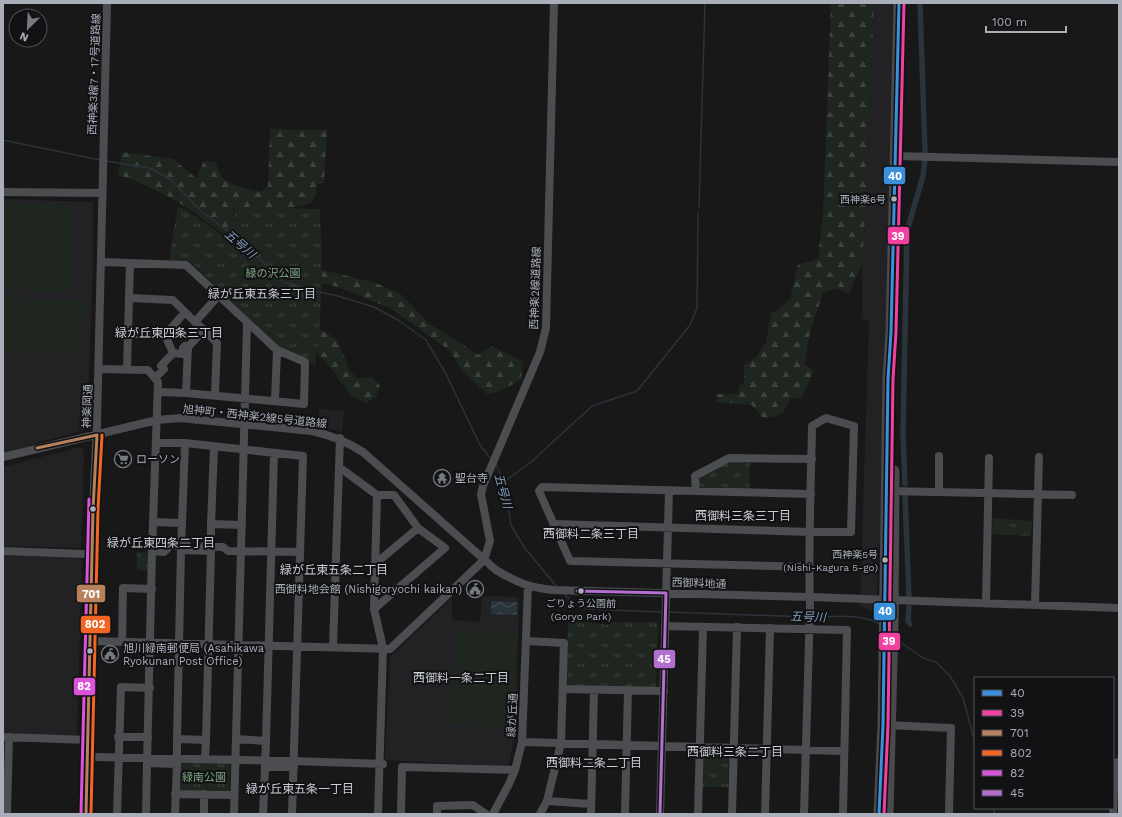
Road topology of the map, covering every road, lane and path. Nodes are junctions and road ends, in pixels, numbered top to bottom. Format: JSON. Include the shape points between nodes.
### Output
{"nodes":[{"id":1,"x":107,"y":3,"type":"edge"},
{"id":2,"x":554,"y":3,"type":"edge"},
{"id":3,"x":899,"y":3,"type":"edge"},
{"id":4,"x":896,"y":156,"type":"junction"},
{"id":5,"x":1119,"y":162,"type":"edge"},
{"id":6,"x":3,"y":192,"type":"edge"},
{"id":7,"x":102,"y":193,"type":"junction"},
{"id":8,"x":101,"y":262,"type":"junction"},
{"id":9,"x":130,"y":263,"type":"junction"},
{"id":10,"x":219,"y":295,"type":"junction"},
{"id":11,"x":130,"y":298,"type":"junction"},
{"id":12,"x":185,"y":312,"type":"junction"},
{"id":13,"x":195,"y":322,"type":"junction"},
{"id":14,"x":247,"y":323,"type":"junction"},
{"id":15,"x":203,"y":329,"type":"junction"},
{"id":16,"x":128,"y":334,"type":"junction"},
{"id":17,"x":165,"y":335,"type":"junction"},
{"id":18,"x":277,"y":350,"type":"junction"},
{"id":19,"x":173,"y":353,"type":"junction"},
{"id":20,"x":99,"y":368,"type":"junction"},
{"id":21,"x":128,"y":369,"type":"junction"},
{"id":22,"x":155,"y":378,"type":"junction"},
{"id":23,"x":158,"y":392,"type":"junction"},
{"id":24,"x":186,"y":393,"type":"junction"},
{"id":25,"x":215,"y":395,"type":"junction"},
{"id":26,"x":245,"y":399,"type":"junction"},
{"id":27,"x":275,"y":401,"type":"junction"},
{"id":28,"x":157,"y":420,"type":"junction"},
{"id":29,"x":244,"y":424,"type":"junction"},
{"id":30,"x":97,"y":435,"type":"junction"},
{"id":31,"x":340,"y":438,"type":"junction"},
{"id":32,"x":156,"y":443,"type":"junction"},
{"id":33,"x":185,"y":444,"type":"junction"},
{"id":34,"x":214,"y":447,"type":"junction"},
{"id":35,"x":244,"y":450,"type":"junction"},
{"id":36,"x":274,"y":453,"type":"junction"},
{"id":37,"x":939,"y":456,"type":"dead end"},
{"id":38,"x":3,"y":457,"type":"edge"},
{"id":39,"x":1039,"y":457,"type":"dead end"},
{"id":40,"x":990,"y":458,"type":"dead end"},
{"id":41,"x":812,"y":459,"type":"junction"},
{"id":42,"x":339,"y":467,"type":"junction"},
{"id":43,"x":669,"y":490,"type":"junction"},
{"id":44,"x":696,"y":491,"type":"junction"},
{"id":45,"x":891,"y":491,"type":"junction"},
{"id":46,"x":939,"y":491,"type":"junction"},
{"id":47,"x":989,"y":493,"type":"junction"},
{"id":48,"x":811,"y":494,"type":"junction"},
{"id":49,"x":1038,"y":494,"type":"junction"},
{"id":50,"x":377,"y":495,"type":"junction"},
{"id":51,"x":1072,"y":495,"type":"dead end"},
{"id":52,"x":153,"y":522,"type":"junction"},
{"id":53,"x":182,"y":523,"type":"junction"},
{"id":54,"x":211,"y":524,"type":"junction"},
{"id":55,"x":554,"y":524,"type":"junction"},
{"id":56,"x":242,"y":525,"type":"junction"},
{"id":57,"x":668,"y":527,"type":"junction"},
{"id":58,"x":418,"y":528,"type":"junction"},
{"id":59,"x":811,"y":532,"type":"junction"},
{"id":60,"x":181,"y":548,"type":"junction"},
{"id":61,"x":211,"y":549,"type":"junction"},
{"id":62,"x":241,"y":550,"type":"junction"},
{"id":63,"x":3,"y":551,"type":"edge"},
{"id":64,"x":152,"y":551,"type":"junction"},
{"id":65,"x":271,"y":551,"type":"junction"},
{"id":66,"x":300,"y":552,"type":"junction"},
{"id":67,"x":84,"y":554,"type":"dead end"},
{"id":68,"x":484,"y":560,"type":"junction"},
{"id":69,"x":375,"y":564,"type":"junction"},
{"id":70,"x":667,"y":564,"type":"junction"},
{"id":71,"x":810,"y":568,"type":"junction"},
{"id":72,"x":528,"y":586,"type":"junction"},
{"id":73,"x":152,"y":589,"type":"junction"},
{"id":74,"x":666,"y":593,"type":"junction"},
{"id":75,"x":810,"y":597,"type":"junction"},
{"id":76,"x":889,"y":600,"type":"junction"},
{"id":77,"x":986,"y":604,"type":"junction"},
{"id":78,"x":1034,"y":605,"type":"junction"},
{"id":79,"x":1119,"y":608,"type":"edge"},
{"id":80,"x":374,"y":609,"type":"junction"},
{"id":81,"x":665,"y":622,"type":"junction"},
{"id":82,"x":809,"y":626,"type":"junction"},
{"id":83,"x":703,"y":627,"type":"junction"},
{"id":84,"x":737,"y":628,"type":"junction"},
{"id":85,"x":770,"y":628,"type":"junction"},
{"id":86,"x":90,"y":641,"type":"junction"},
{"id":87,"x":526,"y":641,"type":"junction"},
{"id":88,"x":122,"y":642,"type":"junction"},
{"id":89,"x":150,"y":643,"type":"junction"},
{"id":90,"x":180,"y":643,"type":"junction"},
{"id":91,"x":208,"y":644,"type":"junction"},
{"id":92,"x":238,"y":645,"type":"junction"},
{"id":93,"x":268,"y":646,"type":"junction"},
{"id":94,"x":297,"y":646,"type":"junction"},
{"id":95,"x":333,"y":647,"type":"junction"},
{"id":96,"x":383,"y":648,"type":"junction"},
{"id":97,"x":150,"y":688,"type":"junction"},
{"id":98,"x":563,"y":689,"type":"junction"},
{"id":99,"x":594,"y":690,"type":"junction"},
{"id":100,"x":628,"y":690,"type":"junction"},
{"id":101,"x":664,"y":691,"type":"junction"},
{"id":102,"x":886,"y":725,"type":"junction"},
{"id":103,"x":6,"y":737,"type":"edge"},
{"id":104,"x":118,"y":737,"type":"junction"},
{"id":105,"x":148,"y":737,"type":"junction"},
{"id":106,"x":177,"y":739,"type":"junction"},
{"id":107,"x":236,"y":739,"type":"junction"},
{"id":108,"x":88,"y":740,"type":"junction"},
{"id":109,"x":206,"y":740,"type":"junction"},
{"id":110,"x":266,"y":741,"type":"junction"},
{"id":111,"x":522,"y":742,"type":"junction"},
{"id":112,"x":561,"y":743,"type":"junction"},
{"id":113,"x":593,"y":744,"type":"junction"},
{"id":114,"x":626,"y":745,"type":"junction"},
{"id":115,"x":662,"y":746,"type":"junction"},
{"id":116,"x":700,"y":747,"type":"junction"},
{"id":117,"x":733,"y":748,"type":"junction"},
{"id":118,"x":767,"y":749,"type":"junction"},
{"id":119,"x":806,"y":750,"type":"junction"},
{"id":120,"x":844,"y":751,"type":"junction"},
{"id":121,"x":96,"y":757,"type":"dead end"},
{"id":122,"x":118,"y":757,"type":"junction"},
{"id":123,"x":205,"y":759,"type":"junction"},
{"id":124,"x":147,"y":760,"type":"junction"},
{"id":125,"x":235,"y":760,"type":"junction"},
{"id":126,"x":177,"y":761,"type":"junction"},
{"id":127,"x":1119,"y":762,"type":"edge"},
{"id":128,"x":265,"y":764,"type":"junction"},
{"id":129,"x":294,"y":764,"type":"junction"},
{"id":130,"x":381,"y":764,"type":"junction"},
{"id":131,"x":515,"y":770,"type":"junction"},
{"id":132,"x":175,"y":794,"type":"junction"},
{"id":133,"x":204,"y":794,"type":"junction"},
{"id":134,"x":234,"y":795,"type":"junction"},
{"id":135,"x":547,"y":802,"type":"junction"},
{"id":136,"x":591,"y":804,"type":"junction"},
{"id":137,"x":7,"y":814,"type":"edge"},
{"id":138,"x":86,"y":814,"type":"edge"},
{"id":139,"x":117,"y":814,"type":"edge"},
{"id":140,"x":146,"y":814,"type":"edge"},
{"id":141,"x":175,"y":814,"type":"edge"},
{"id":142,"x":204,"y":814,"type":"edge"},
{"id":143,"x":234,"y":814,"type":"edge"},
{"id":144,"x":263,"y":814,"type":"edge"},
{"id":145,"x":292,"y":814,"type":"edge"},
{"id":146,"x":378,"y":814,"type":"edge"},
{"id":147,"x":401,"y":814,"type":"edge"},
{"id":148,"x":437,"y":814,"type":"edge"},
{"id":149,"x":486,"y":814,"type":"edge"},
{"id":150,"x":493,"y":814,"type":"edge"},
{"id":151,"x":540,"y":814,"type":"edge"},
{"id":152,"x":591,"y":814,"type":"edge"},
{"id":153,"x":625,"y":814,"type":"edge"},
{"id":154,"x":660,"y":814,"type":"edge"},
{"id":155,"x":698,"y":814,"type":"edge"},
{"id":156,"x":732,"y":814,"type":"edge"},
{"id":157,"x":765,"y":814,"type":"edge"},
{"id":158,"x":804,"y":814,"type":"edge"},
{"id":159,"x":843,"y":814,"type":"edge"},
{"id":160,"x":879,"y":814,"type":"edge"},
{"id":161,"x":888,"y":814,"type":"edge"},
{"id":162,"x":949,"y":814,"type":"edge"},
{"id":163,"x":1114,"y":814,"type":"edge"}],
"edges":[{"from":1,"to":7,"type":"street","name":"西神楽3線7・17号道路線"},
{"from":2,"to":68,"type":"street","name":"西神楽2線道路線","via":[[546,328],[540,352],[483,486],[481,494],[490,541]]},
{"from":3,"to":4,"type":"highway"},
{"from":4,"to":5,"type":"street"},
{"from":4,"to":45,"type":"highway","via":[[891,332]]},
{"from":6,"to":7,"type":"street"},
{"from":7,"to":8,"type":"street"},
{"from":8,"to":9,"type":"street"},
{"from":8,"to":20,"type":"street","name":"神楽岡通"},
{"from":9,"to":10,"type":"street","via":[[186,264]]},
{"from":9,"to":11,"type":"street"},
{"from":10,"to":13,"type":"street"},
{"from":10,"to":14,"type":"street"},
{"from":11,"to":12,"type":"street","via":[[173,300]]},
{"from":11,"to":16,"type":"street"},
{"from":12,"to":13,"type":"street"},
{"from":12,"to":17,"type":"street"},
{"from":13,"to":15,"type":"street"},
{"from":14,"to":18,"type":"street"},
{"from":14,"to":26,"type":"street"},
{"from":15,"to":19,"type":"street","via":[[183,348],[183,354]]},
{"from":15,"to":24,"type":"street","via":[[188,347]]},
{"from":15,"to":25,"type":"street","via":[[217,343]]},
{"from":16,"to":17,"type":"street"},
{"from":16,"to":21,"type":"street"},
{"from":17,"to":19,"type":"street"},
{"from":18,"to":27,"type":"street"},
{"from":18,"to":27,"type":"street","via":[[305,362],[305,384],[304,404]]},
{"from":19,"to":22,"type":"street","via":[[161,366],[164,369]]},
{"from":20,"to":21,"type":"street"},
{"from":20,"to":30,"type":"street","name":"神楽岡通"},
{"from":21,"to":22,"type":"street","via":[[148,370]]},
{"from":22,"to":23,"type":"street","via":[[158,382]]},
{"from":23,"to":24,"type":"street"},
{"from":23,"to":28,"type":"street"},
{"from":24,"to":25,"type":"street"},
{"from":25,"to":26,"type":"street"},
{"from":26,"to":27,"type":"street"},
{"from":26,"to":29,"type":"street"},
{"from":28,"to":29,"type":"street","name":"旭神町・西神楽2線5号道路線","via":[[180,418]]},
{"from":28,"to":30,"type":"street","name":"旭神町・西神楽2線5号道路線"},
{"from":28,"to":32,"type":"street"},
{"from":29,"to":31,"type":"street","name":"旭神町・西神楽2線5号道路線","via":[[312,431]]},
{"from":29,"to":35,"type":"street"},
{"from":30,"to":38,"type":"street","name":"旭神町・西神楽2線5号道路線"},
{"from":30,"to":86,"type":"street","name":"神楽岡通"},
{"from":31,"to":42,"type":"street"},
{"from":31,"to":68,"type":"street","name":"旭神町・西神楽2線5号道路線","via":[[363,452]]},
{"from":32,"to":33,"type":"street"},
{"from":32,"to":52,"type":"street"},
{"from":33,"to":34,"type":"street"},
{"from":33,"to":53,"type":"street"},
{"from":34,"to":35,"type":"street"},
{"from":34,"to":54,"type":"street"},
{"from":35,"to":36,"type":"street"},
{"from":35,"to":56,"type":"street"},
{"from":36,"to":65,"type":"street"},
{"from":36,"to":66,"type":"street","via":[[303,456]]},
{"from":37,"to":46,"type":"street"},
{"from":39,"to":49,"type":"street"},
{"from":40,"to":47,"type":"street"},
{"from":41,"to":44,"type":"street","via":[[729,458],[695,476]]},
{"from":41,"to":48,"type":"street"},
{"from":41,"to":59,"type":"street","via":[[812,426],[826,418],[854,426],[851,532]]},
{"from":42,"to":50,"type":"street"},
{"from":42,"to":95,"type":"street"},
{"from":43,"to":44,"type":"street"},
{"from":43,"to":55,"type":"street","via":[[542,487],[539,491]]},
{"from":43,"to":57,"type":"street"},
{"from":44,"to":48,"type":"street"},
{"from":45,"to":46,"type":"street"},
{"from":45,"to":76,"type":"highway"},
{"from":46,"to":47,"type":"street"},
{"from":47,"to":49,"type":"street"},
{"from":47,"to":77,"type":"street"},
{"from":48,"to":59,"type":"street"},
{"from":49,"to":51,"type":"street"},
{"from":49,"to":78,"type":"street"},
{"from":50,"to":58,"type":"street","via":[[394,495]]},
{"from":50,"to":69,"type":"street"},
{"from":52,"to":53,"type":"street"},
{"from":52,"to":64,"type":"street"},
{"from":53,"to":60,"type":"street"},
{"from":54,"to":56,"type":"street"},
{"from":54,"to":61,"type":"street"},
{"from":55,"to":57,"type":"street"},
{"from":55,"to":70,"type":"street","via":[[570,561]]},
{"from":56,"to":62,"type":"street"},
{"from":57,"to":59,"type":"street"},
{"from":57,"to":70,"type":"street"},
{"from":58,"to":69,"type":"street"},
{"from":58,"to":80,"type":"street","via":[[445,548]]},
{"from":59,"to":71,"type":"street"},
{"from":60,"to":61,"type":"street"},
{"from":60,"to":64,"type":"street","via":[[170,546],[164,552]]},
{"from":60,"to":90,"type":"street"},
{"from":61,"to":62,"type":"street","via":[[223,547],[228,551]]},
{"from":61,"to":91,"type":"street"},
{"from":62,"to":65,"type":"street"},
{"from":62,"to":92,"type":"street"},
{"from":63,"to":67,"type":"street"},
{"from":64,"to":73,"type":"street"},
{"from":65,"to":66,"type":"street"},
{"from":65,"to":93,"type":"street"},
{"from":66,"to":94,"type":"street"},
{"from":68,"to":72,"type":"street","name":"旭神町・西神楽2線5号道路線","via":[[509,578]]},
{"from":68,"to":96,"type":"street","via":[[390,649]]},
{"from":69,"to":80,"type":"street"},
{"from":70,"to":71,"type":"street"},
{"from":70,"to":74,"type":"street"},
{"from":71,"to":75,"type":"street"},
{"from":72,"to":74,"type":"street","name":"西御料地通","via":[[553,590]]},
{"from":72,"to":87,"type":"street","name":"緑が丘通"},
{"from":73,"to":88,"type":"street","via":[[123,588]]},
{"from":73,"to":89,"type":"street"},
{"from":74,"to":75,"type":"street","name":"西御料地通"},
{"from":74,"to":81,"type":"street"},
{"from":75,"to":76,"type":"street"},
{"from":75,"to":82,"type":"street"},
{"from":76,"to":77,"type":"street"},
{"from":76,"to":102,"type":"highway"},
{"from":77,"to":78,"type":"street"},
{"from":78,"to":79,"type":"street"},
{"from":80,"to":96,"type":"street"},
{"from":81,"to":83,"type":"street"},
{"from":81,"to":101,"type":"street"},
{"from":82,"to":85,"type":"street"},
{"from":82,"to":119,"type":"street"},
{"from":82,"to":120,"type":"street","via":[[847,630]]},
{"from":83,"to":84,"type":"street"},
{"from":83,"to":116,"type":"street"},
{"from":84,"to":85,"type":"street"},
{"from":84,"to":117,"type":"street"},
{"from":85,"to":118,"type":"street"},
{"from":86,"to":88,"type":"street"},
{"from":86,"to":108,"type":"street","name":"神楽岡通"},
{"from":87,"to":98,"type":"street","via":[[564,643]]},
{"from":87,"to":111,"type":"street","name":"緑が丘通"},
{"from":88,"to":89,"type":"street"},
{"from":89,"to":90,"type":"street"},
{"from":89,"to":97,"type":"street"},
{"from":90,"to":91,"type":"street"},
{"from":90,"to":106,"type":"street"},
{"from":91,"to":92,"type":"street"},
{"from":91,"to":109,"type":"street"},
{"from":92,"to":93,"type":"street"},
{"from":92,"to":107,"type":"street"},
{"from":93,"to":94,"type":"street"},
{"from":93,"to":110,"type":"street"},
{"from":94,"to":95,"type":"street"},
{"from":94,"to":129,"type":"street"},
{"from":95,"to":96,"type":"street"},
{"from":96,"to":130,"type":"street"},
{"from":97,"to":104,"type":"street","via":[[121,687]]},
{"from":97,"to":105,"type":"street"},
{"from":98,"to":99,"type":"street"},
{"from":98,"to":112,"type":"street"},
{"from":99,"to":100,"type":"street"},
{"from":99,"to":113,"type":"street"},
{"from":100,"to":101,"type":"street"},
{"from":100,"to":114,"type":"street"},
{"from":101,"to":115,"type":"street"},
{"from":102,"to":160,"type":"highway"},
{"from":102,"to":161,"type":"highway"},
{"from":102,"to":162,"type":"street","via":[[951,728]]},
{"from":103,"to":108,"type":"street"},
{"from":103,"to":137,"type":"street"},
{"from":104,"to":105,"type":"street"},
{"from":104,"to":122,"type":"street"},
{"from":105,"to":124,"type":"street"},
{"from":106,"to":109,"type":"street"},
{"from":106,"to":126,"type":"street"},
{"from":107,"to":110,"type":"street"},
{"from":107,"to":125,"type":"street"},
{"from":108,"to":138,"type":"street","name":"神楽岡通"},
{"from":109,"to":123,"type":"street"},
{"from":110,"to":128,"type":"street"},
{"from":111,"to":112,"type":"street"},
{"from":111,"to":131,"type":"street","name":"緑が丘通"},
{"from":112,"to":113,"type":"street"},
{"from":112,"to":135,"type":"street"},
{"from":113,"to":114,"type":"street"},
{"from":113,"to":136,"type":"street"},
{"from":114,"to":115,"type":"street"},
{"from":114,"to":153,"type":"street"},
{"from":115,"to":116,"type":"street"},
{"from":115,"to":154,"type":"street"},
{"from":116,"to":117,"type":"street"},
{"from":116,"to":155,"type":"street"},
{"from":117,"to":118,"type":"street"},
{"from":117,"to":156,"type":"street"},
{"from":118,"to":119,"type":"street"},
{"from":118,"to":157,"type":"street"},
{"from":119,"to":120,"type":"street"},
{"from":119,"to":158,"type":"street"},
{"from":120,"to":159,"type":"street"},
{"from":121,"to":122,"type":"street"},
{"from":122,"to":124,"type":"street"},
{"from":122,"to":139,"type":"street"},
{"from":123,"to":125,"type":"street"},
{"from":123,"to":126,"type":"street"},
{"from":124,"to":126,"type":"street"},
{"from":124,"to":140,"type":"street"},
{"from":125,"to":128,"type":"street"},
{"from":125,"to":134,"type":"street"},
{"from":126,"to":132,"type":"street"},
{"from":127,"to":163,"type":"street","via":[[1115,763]]},
{"from":128,"to":129,"type":"street"},
{"from":128,"to":144,"type":"street"},
{"from":129,"to":130,"type":"street"},
{"from":129,"to":145,"type":"street"},
{"from":130,"to":146,"type":"street"},
{"from":131,"to":147,"type":"street","via":[[402,767]]},
{"from":131,"to":150,"type":"street","name":"緑が丘通"},
{"from":132,"to":133,"type":"street"},
{"from":132,"to":141,"type":"street"},
{"from":133,"to":134,"type":"street"},
{"from":133,"to":142,"type":"street"},
{"from":134,"to":143,"type":"street"},
{"from":135,"to":136,"type":"street"},
{"from":135,"to":151,"type":"street"},
{"from":136,"to":152,"type":"street"},
{"from":148,"to":149,"type":"street","via":[[437,806],[473,805]]}]}
